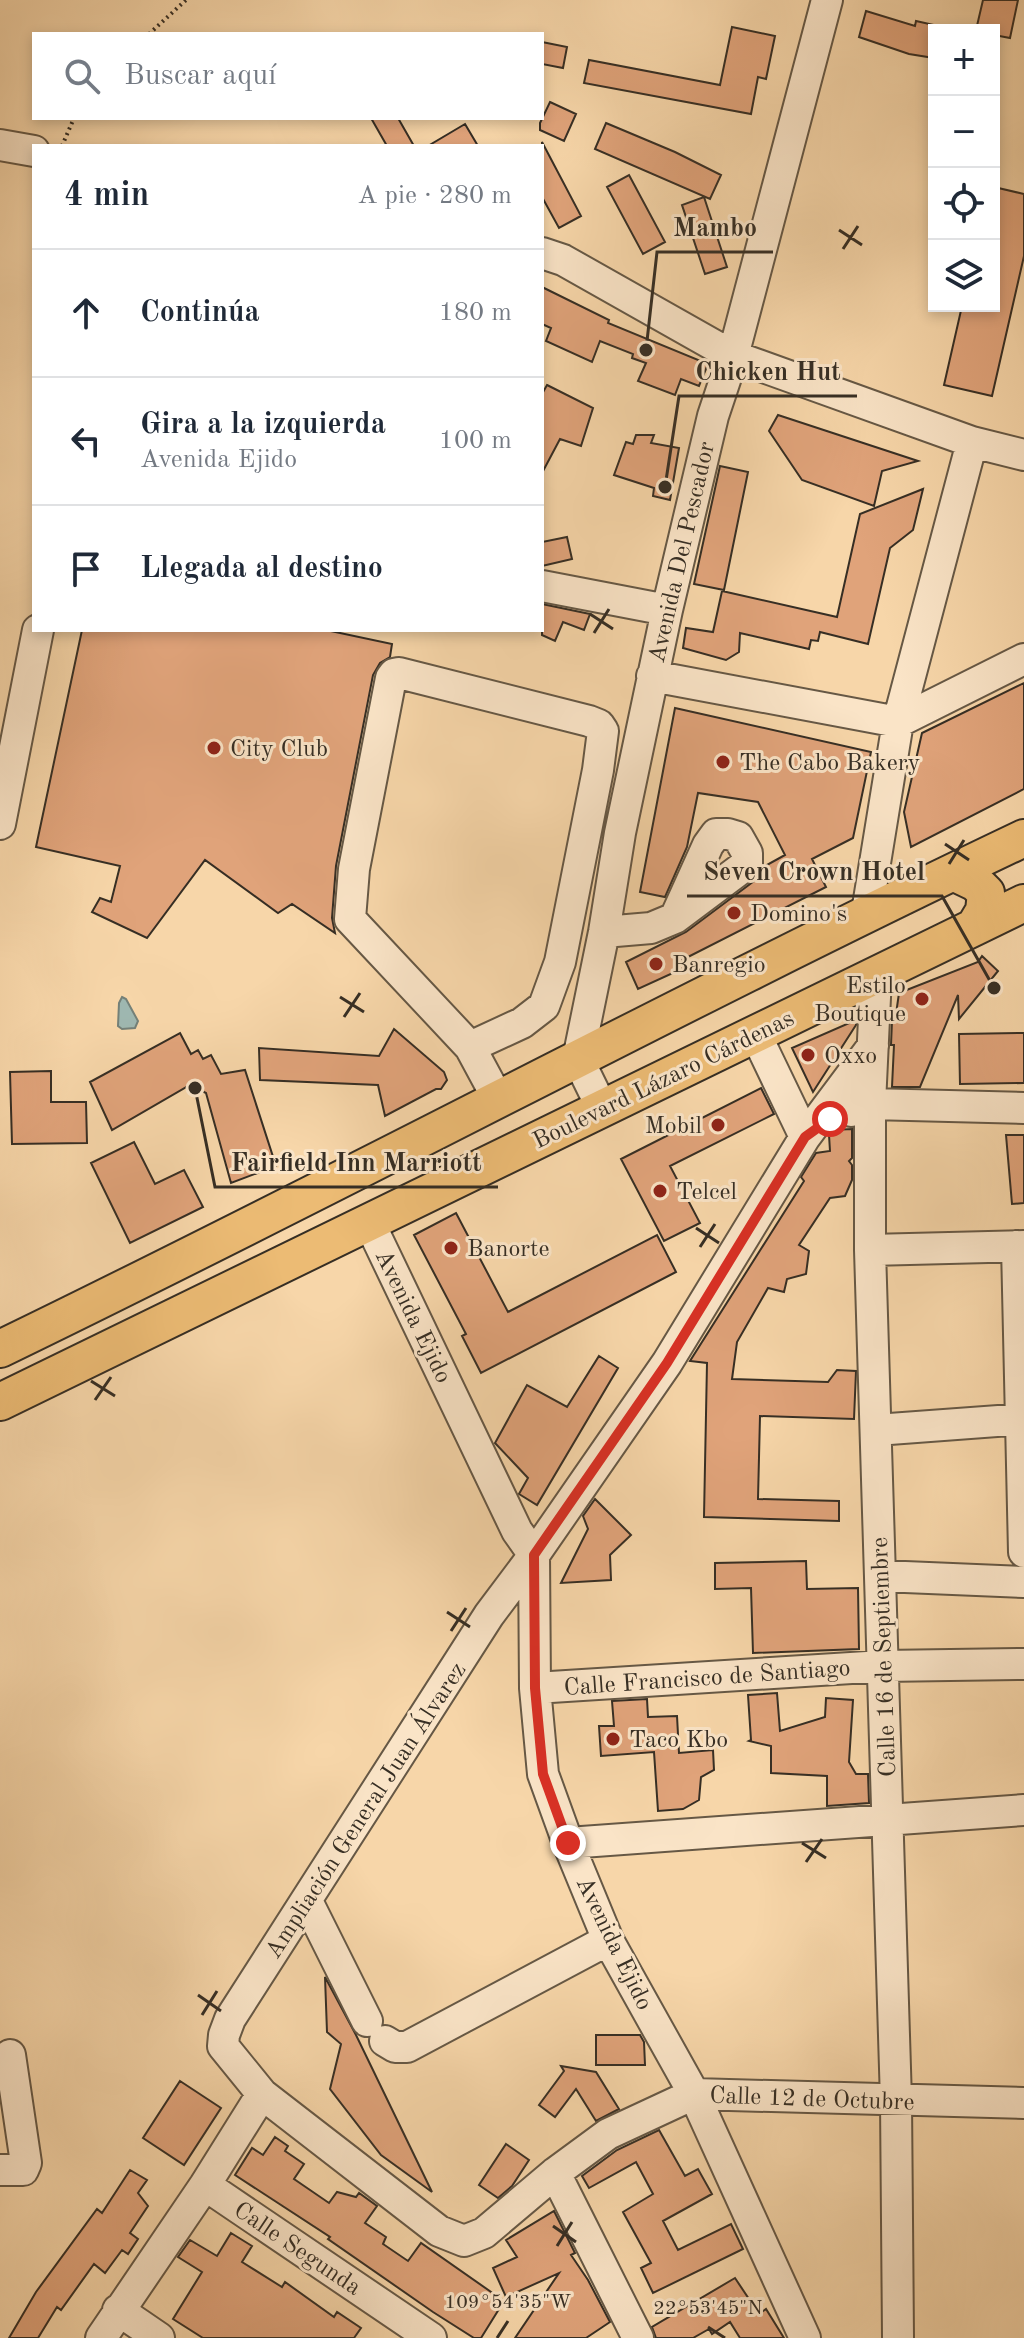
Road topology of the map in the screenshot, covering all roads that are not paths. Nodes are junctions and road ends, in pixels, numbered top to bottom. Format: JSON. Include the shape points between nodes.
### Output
{"nodes":[{"id":1,"x":827,"y":0,"type":"edge"},
{"id":2,"x":0,"y":145,"type":"edge"},
{"id":3,"x":32,"y":151,"type":"edge"},
{"id":4,"x":544,"y":254,"type":"edge"},
{"id":5,"x":733,"y":356,"type":"junction"},
{"id":6,"x":972,"y":442,"type":"junction"},
{"id":7,"x":1024,"y":455,"type":"edge"},
{"id":8,"x":544,"y":586,"type":"edge"},
{"id":9,"x":667,"y":610,"type":"junction"},
{"id":10,"x":38,"y":632,"type":"edge"},
{"id":11,"x":1024,"y":659,"type":"edge"},
{"id":12,"x":652,"y":676,"type":"junction"},
{"id":13,"x":898,"y":722,"type":"junction"},
{"id":14,"x":598,"y":770,"type":"junction"},
{"id":15,"x":631,"y":780,"type":"junction"},
{"id":16,"x":587,"y":817,"type":"junction"},
{"id":17,"x":0,"y":824,"type":"edge"},
{"id":18,"x":620,"y":833,"type":"junction"},
{"id":19,"x":1024,"y":838,"type":"edge"},
{"id":20,"x":953,"y":872,"type":"junction"},
{"id":21,"x":1024,"y":903,"type":"edge"},
{"id":22,"x":867,"y":912,"type":"junction"},
{"id":23,"x":675,"y":918,"type":"dead end"},
{"id":24,"x":975,"y":926,"type":"junction"},
{"id":25,"x":604,"y":932,"type":"junction"},
{"id":26,"x":876,"y":976,"type":"junction"},
{"id":27,"x":756,"y":1035,"type":"junction"},
{"id":28,"x":873,"y":1046,"type":"junction"},
{"id":29,"x":470,"y":1047,"type":"junction"},
{"id":30,"x":578,"y":1059,"type":"junction"},
{"id":31,"x":498,"y":1099,"type":"junction"},
{"id":32,"x":870,"y":1104,"type":"junction"},
{"id":33,"x":602,"y":1108,"type":"junction"},
{"id":34,"x":1024,"y":1108,"type":"edge"},
{"id":35,"x":805,"y":1137,"type":"junction"},
{"id":36,"x":370,"y":1224,"type":"junction"},
{"id":37,"x":1020,"y":1246,"type":"edge"},
{"id":38,"x":870,"y":1250,"type":"junction"},
{"id":39,"x":0,"y":1349,"type":"edge"},
{"id":40,"x":1,"y":1399,"type":"edge"},
{"id":41,"x":1022,"y":1419,"type":"edge"},
{"id":42,"x":876,"y":1430,"type":"junction"},
{"id":43,"x":1024,"y":1552,"type":"edge"},
{"id":44,"x":534,"y":1555,"type":"junction"},
{"id":45,"x":881,"y":1576,"type":"junction"},
{"id":46,"x":1024,"y":1582,"type":"edge"},
{"id":47,"x":1024,"y":1664,"type":"edge"},
{"id":48,"x":883,"y":1666,"type":"junction"},
{"id":49,"x":535,"y":1688,"type":"junction"},
{"id":50,"x":1024,"y":1810,"type":"edge"},
{"id":51,"x":888,"y":1818,"type":"junction"},
{"id":52,"x":568,"y":1843,"type":"junction"},
{"id":53,"x":307,"y":1901,"type":"junction"},
{"id":54,"x":608,"y":1940,"type":"junction"},
{"id":55,"x":10,"y":2055,"type":"dead end"},
{"id":56,"x":262,"y":2094,"type":"junction"},
{"id":57,"x":694,"y":2094,"type":"junction"},
{"id":58,"x":896,"y":2101,"type":"junction"},
{"id":59,"x":1024,"y":2103,"type":"edge"},
{"id":60,"x":0,"y":2170,"type":"edge"},
{"id":61,"x":555,"y":2173,"type":"junction"},
{"id":62,"x":205,"y":2185,"type":"junction"},
{"id":63,"x":118,"y":2310,"type":"junction"},
{"id":64,"x":101,"y":2338,"type":"edge"},
{"id":65,"x":159,"y":2338,"type":"edge"},
{"id":66,"x":431,"y":2338,"type":"edge"},
{"id":67,"x":638,"y":2338,"type":"edge"},
{"id":68,"x":805,"y":2338,"type":"edge"},
{"id":69,"x":898,"y":2338,"type":"edge"}],
"edges":[{"from":1,"to":5,"type":"street","name":"Avenida Del Pescador"},
{"from":2,"to":3,"type":"street"},
{"from":4,"to":5,"type":"street"},
{"from":5,"to":6,"type":"street"},
{"from":5,"to":9,"type":"street","name":"Avenida Del Pescador","via":[[713,416]]},
{"from":6,"to":7,"type":"street"},
{"from":6,"to":13,"type":"street"},
{"from":8,"to":9,"type":"street"},
{"from":9,"to":12,"type":"street","name":"Avenida Del Pescador"},
{"from":10,"to":17,"type":"street"},
{"from":11,"to":13,"type":"street"},
{"from":12,"to":13,"type":"street"},
{"from":12,"to":15,"type":"street","name":"Avenida Del Pescador"},
{"from":13,"to":22,"type":"street"},
{"from":14,"to":15,"type":"street"},
{"from":14,"to":16,"type":"street"},
{"from":14,"to":29,"type":"street","via":[[603,731],[599,725],[399,673],[391,678],[354,869],[350,919]]},
{"from":15,"to":18,"type":"street","name":"Avenida Del Pescador"},
{"from":16,"to":18,"type":"street"},
{"from":16,"to":29,"type":"street","via":[[560,962],[544,1006],[522,1023]]},
{"from":18,"to":25,"type":"street","name":"Avenida Del Pescador"},
{"from":19,"to":20,"type":"main road"},
{"from":20,"to":22,"type":"main road"},
{"from":20,"to":24,"type":"main road","via":[[986,893]]},
{"from":21,"to":24,"type":"main road","name":"Boulevard Lázaro Cárdenas"},
{"from":22,"to":30,"type":"main road"},
{"from":23,"to":25,"type":"street","via":[[651,928]]},
{"from":24,"to":26,"type":"main road","name":"Boulevard Lázaro Cárdenas"},
{"from":25,"to":30,"type":"street","name":"Avenida Del Pescador"},
{"from":26,"to":27,"type":"main road","name":"Boulevard Lázaro Cárdenas"},
{"from":26,"to":28,"type":"street","name":"Calle 16 de Septiembre"},
{"from":27,"to":33,"type":"main road","name":"Boulevard Lázaro Cárdenas"},
{"from":27,"to":35,"type":"street"},
{"from":28,"to":32,"type":"street","name":"Calle 16 de Septiembre"},
{"from":28,"to":35,"type":"street","name":"Ampliación General Juan Álvarez"},
{"from":29,"to":31,"type":"street"},
{"from":30,"to":31,"type":"main road"},
{"from":30,"to":33,"type":"street"},
{"from":31,"to":39,"type":"main road"},
{"from":32,"to":34,"type":"street"},
{"from":32,"to":35,"type":"street","via":[[830,1119]]},
{"from":32,"to":38,"type":"street","name":"Calle 16 de Septiembre"},
{"from":33,"to":36,"type":"main road","name":"Boulevard Lázaro Cárdenas"},
{"from":35,"to":44,"type":"street","name":"Ampliación General Juan Álvarez","via":[[667,1363]]},
{"from":36,"to":40,"type":"main road","name":"Boulevard Lázaro Cárdenas"},
{"from":36,"to":44,"type":"street","name":"Avenida Ejido","via":[[517,1531]]},
{"from":37,"to":38,"type":"street"},
{"from":37,"to":41,"type":"street"},
{"from":38,"to":42,"type":"street","name":"Calle 16 de Septiembre"},
{"from":41,"to":42,"type":"street"},
{"from":41,"to":43,"type":"street"},
{"from":42,"to":45,"type":"street","name":"Calle 16 de Septiembre"},
{"from":44,"to":49,"type":"street","name":"Avenida Ejido"},
{"from":44,"to":53,"type":"street","name":"Ampliación General Juan Álvarez","via":[[489,1615]]},
{"from":45,"to":46,"type":"street"},
{"from":45,"to":48,"type":"street","name":"Calle 16 de Septiembre"},
{"from":47,"to":48,"type":"street","name":"Calle Francisco de Santiago"},
{"from":48,"to":49,"type":"street","name":"Calle Francisco de Santiago"},
{"from":48,"to":51,"type":"street","name":"Calle 16 de Septiembre"},
{"from":49,"to":52,"type":"street","name":"Avenida Ejido","via":[[543,1774]]},
{"from":50,"to":51,"type":"street"},
{"from":51,"to":52,"type":"street"},
{"from":51,"to":58,"type":"street","name":"Calle 16 de Septiembre"},
{"from":52,"to":54,"type":"street","name":"Avenida Ejido"},
{"from":53,"to":54,"type":"street","via":[[376,2031],[395,2047],[407,2047]]},
{"from":53,"to":56,"type":"street","name":"Ampliación General Juan Álvarez","via":[[224,2035],[223,2046]]},
{"from":54,"to":57,"type":"street","name":"Avenida Ejido"},
{"from":55,"to":60,"type":"street","via":[[26,2163],[23,2170]]},
{"from":56,"to":61,"type":"street","name":"Calle 12 de Octubre","via":[[439,2231],[464,2241],[484,2233]]},
{"from":56,"to":62,"type":"street"},
{"from":57,"to":58,"type":"street","name":"Calle 12 de Octubre"},
{"from":57,"to":61,"type":"street","name":"Calle 12 de Octubre","via":[[608,2134]]},
{"from":57,"to":68,"type":"street","name":"Avenida Ejido"},
{"from":58,"to":59,"type":"street","name":"Calle 12 de Octubre"},
{"from":58,"to":69,"type":"street","name":"Calle 16 de Septiembre"},
{"from":61,"to":67,"type":"street"},
{"from":62,"to":63,"type":"street"},
{"from":62,"to":66,"type":"street","name":"Calle Segunda"},
{"from":63,"to":64,"type":"street"},
{"from":63,"to":65,"type":"street"}]}
